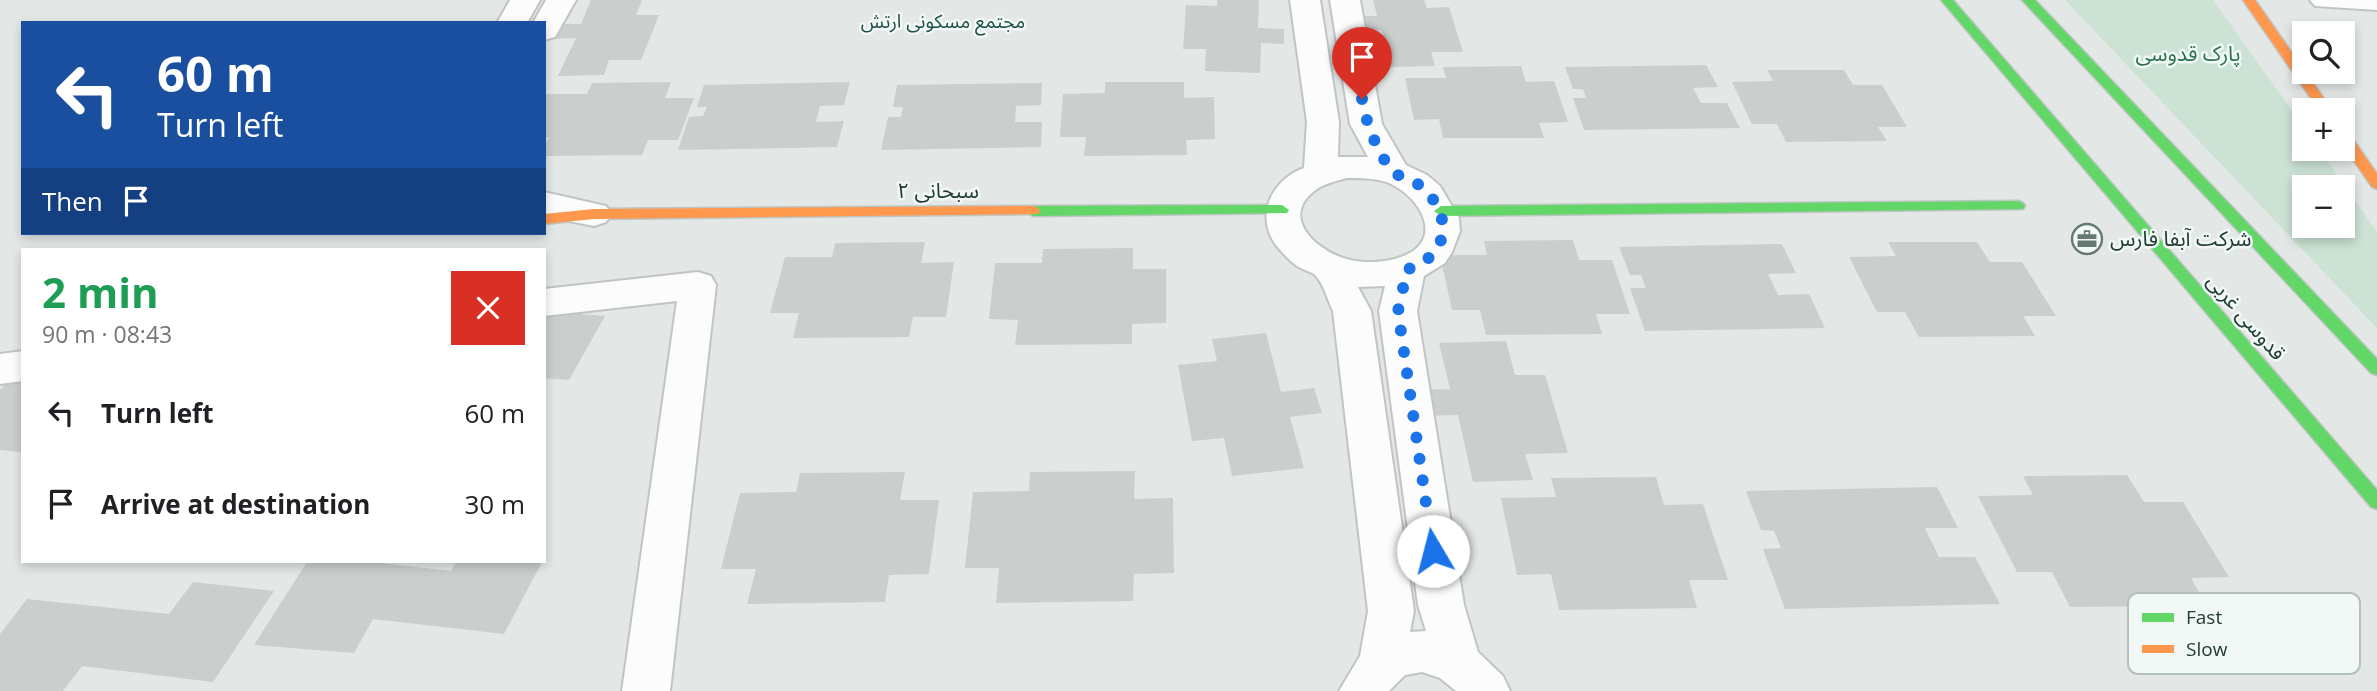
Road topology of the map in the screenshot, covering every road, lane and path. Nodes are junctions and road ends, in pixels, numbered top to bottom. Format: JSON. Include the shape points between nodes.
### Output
{"nodes":[{"id":1,"x":525,"y":0,"type":"edge"},
{"id":2,"x":561,"y":0,"type":"edge"},
{"id":3,"x":1305,"y":0,"type":"edge"},
{"id":4,"x":1345,"y":0,"type":"edge"},
{"id":5,"x":1947,"y":0,"type":"edge"},
{"id":6,"x":2028,"y":0,"type":"edge"},
{"id":7,"x":2249,"y":0,"type":"edge"},
{"id":8,"x":2325,"y":0,"type":"edge"},
{"id":9,"x":2377,"y":1,"type":"edge"},
{"id":10,"x":513,"y":21,"type":"edge"},
{"id":11,"x":546,"y":26,"type":"edge"},
{"id":12,"x":2318,"y":98,"type":"edge"},
{"id":13,"x":2355,"y":152,"type":"edge"},
{"id":14,"x":1321,"y":171,"type":"junction"},
{"id":15,"x":1392,"y":172,"type":"junction"},
{"id":16,"x":2377,"y":184,"type":"edge"},
{"id":17,"x":546,"y":204,"type":"edge"},
{"id":18,"x":2018,"y":206,"type":"dead end"},
{"id":19,"x":1282,"y":210,"type":"junction"},
{"id":20,"x":1441,"y":211,"type":"junction"},
{"id":21,"x":594,"y":214,"type":"junction"},
{"id":22,"x":546,"y":219,"type":"edge"},
{"id":23,"x":1331,"y":269,"type":"junction"},
{"id":24,"x":1407,"y":270,"type":"junction"},
{"id":25,"x":546,"y":303,"type":"edge"},
{"id":26,"x":21,"y":366,"type":"edge"},
{"id":27,"x":0,"y":369,"type":"edge"},
{"id":28,"x":2377,"y":369,"type":"edge"},
{"id":29,"x":2377,"y":502,"type":"edge"},
{"id":30,"x":1472,"y":676,"type":"edge"},
{"id":31,"x":1373,"y":677,"type":"edge"},
{"id":32,"x":646,"y":691,"type":"edge"}],
"edges":[{"from":1,"to":10,"type":"street"},
{"from":2,"to":11,"type":"street"},
{"from":3,"to":14,"type":"street","via":[[1323,122]]},
{"from":4,"to":15,"type":"street","via":[[1366,124]]},
{"from":5,"to":29,"type":"street","name":"قدوسی غربی"},
{"from":6,"to":28,"type":"street"},
{"from":7,"to":12,"type":"street"},
{"from":8,"to":9,"type":"street"},
{"from":13,"to":16,"type":"street"},
{"from":14,"to":15,"type":"street","via":[[1368,167]]},
{"from":14,"to":19,"type":"street","via":[[1302,181]]},
{"from":15,"to":20,"type":"street","via":[[1422,188]]},
{"from":17,"to":21,"type":"street"},
{"from":18,"to":20,"type":"street"},
{"from":19,"to":21,"type":"street","name":"سبحانی ۲"},
{"from":19,"to":23,"type":"street","via":[[1283,227],[1292,244],[1308,259]]},
{"from":20,"to":24,"type":"street","via":[[1444,228],[1439,245],[1427,259]]},
{"from":21,"to":22,"type":"street","name":"سبحانی ۲"},
{"from":23,"to":24,"type":"street","via":[[1369,276]]},
{"from":23,"to":31,"type":"street","via":[[1352,311],[1391,611]]},
{"from":24,"to":30,"type":"street","via":[[1398,311],[1441,605]]},
{"from":25,"to":32,"type":"street","via":[[698,285]]},
{"from":26,"to":27,"type":"street"},
{"from":30,"to":31,"type":"street","via":[[1438,653],[1419,651],[1399,654]]}]}
